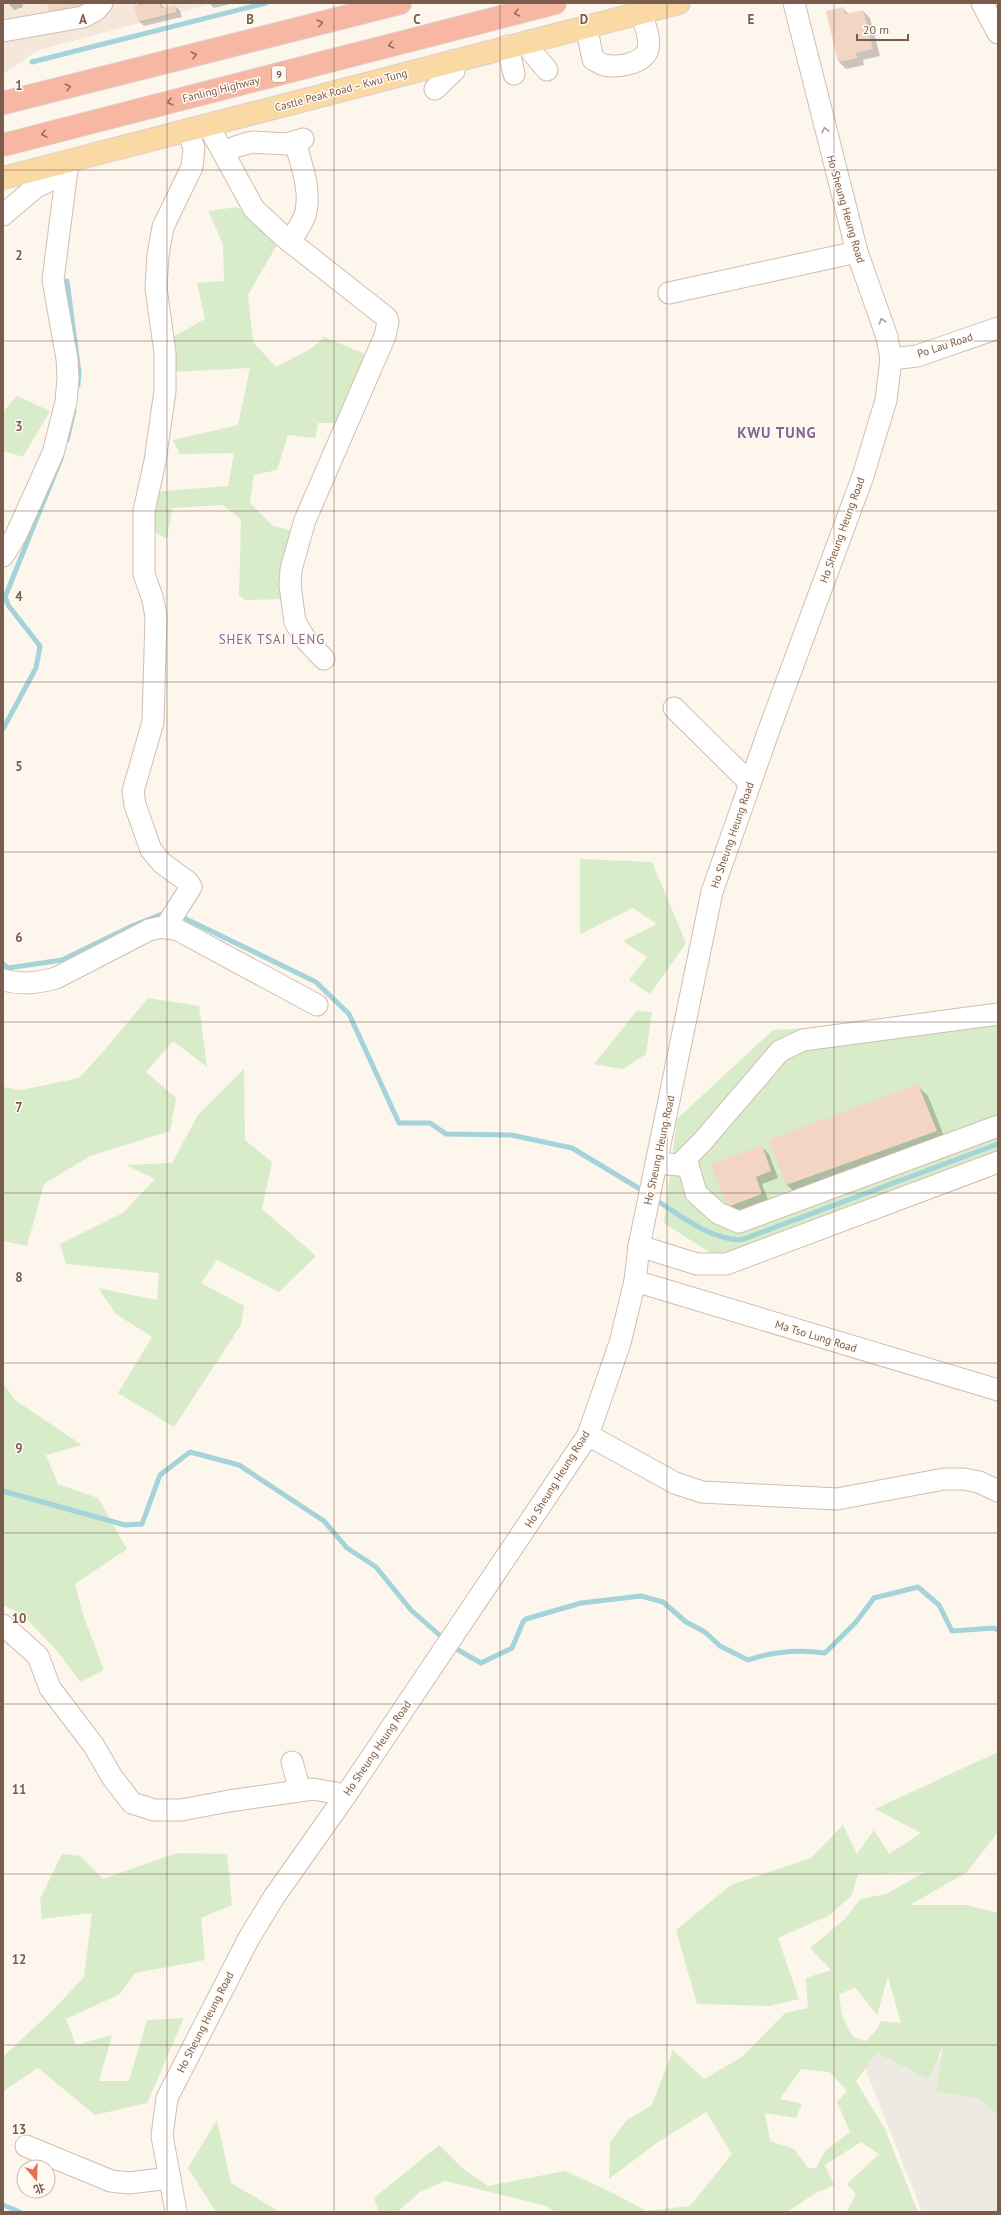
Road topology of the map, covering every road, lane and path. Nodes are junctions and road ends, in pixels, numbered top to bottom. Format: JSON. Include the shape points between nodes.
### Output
{"nodes":[{"id":1,"x":102,"y":3,"type":"edge"},
{"id":2,"x":400,"y":3,"type":"edge"},
{"id":3,"x":555,"y":3,"type":"edge"},
{"id":4,"x":679,"y":3,"type":"edge"},
{"id":5,"x":794,"y":3,"type":"edge"},
{"id":6,"x":982,"y":3,"type":"edge"},
{"id":7,"x":641,"y":13,"type":"junction"},
{"id":8,"x":586,"y":26,"type":"junction"},
{"id":9,"x":3,"y":31,"type":"edge"},
{"id":10,"x":998,"y":33,"type":"edge"},
{"id":11,"x":530,"y":41,"type":"junction"},
{"id":12,"x":508,"y":46,"type":"junction"},
{"id":13,"x":452,"y":61,"type":"junction"},
{"id":14,"x":547,"y":70,"type":"dead end"},
{"id":15,"x":514,"y":74,"type":"dead end"},
{"id":16,"x":435,"y":89,"type":"dead end"},
{"id":17,"x":3,"y":103,"type":"edge"},
{"id":18,"x":198,"y":128,"type":"junction"},
{"id":19,"x":3,"y":145,"type":"edge"},
{"id":20,"x":235,"y":147,"type":"dead end"},
{"id":21,"x":67,"y":167,"type":"junction"},
{"id":22,"x":3,"y":178,"type":"edge"},
{"id":23,"x":3,"y":215,"type":"edge"},
{"id":24,"x":290,"y":242,"type":"junction"},
{"id":25,"x":857,"y":252,"type":"junction"},
{"id":26,"x":669,"y":293,"type":"dead end"},
{"id":27,"x":998,"y":328,"type":"edge"},
{"id":28,"x":891,"y":359,"type":"junction"},
{"id":29,"x":3,"y":556,"type":"edge"},
{"id":30,"x":324,"y":659,"type":"dead end"},
{"id":31,"x":674,"y":708,"type":"dead end"},
{"id":32,"x":750,"y":783,"type":"junction"},
{"id":33,"x":165,"y":928,"type":"junction"},
{"id":34,"x":3,"y":980,"type":"edge"},
{"id":35,"x":316,"y":1005,"type":"dead end"},
{"id":36,"x":998,"y":1014,"type":"edge"},
{"id":37,"x":998,"y":1126,"type":"edge"},
{"id":38,"x":686,"y":1158,"type":"junction"},
{"id":39,"x":998,"y":1162,"type":"edge"},
{"id":40,"x":656,"y":1163,"type":"junction"},
{"id":41,"x":639,"y":1246,"type":"junction"},
{"id":42,"x":635,"y":1281,"type":"junction"},
{"id":43,"x":998,"y":1390,"type":"edge"},
{"id":44,"x":588,"y":1435,"type":"junction"},
{"id":45,"x":998,"y":1491,"type":"edge"},
{"id":46,"x":3,"y":1625,"type":"edge"},
{"id":47,"x":292,"y":1762,"type":"dead end"},
{"id":48,"x":300,"y":1791,"type":"junction"},
{"id":49,"x":346,"y":1795,"type":"junction"},
{"id":50,"x":26,"y":2146,"type":"dead end"},
{"id":51,"x":170,"y":2178,"type":"junction"},
{"id":52,"x":176,"y":2212,"type":"edge"}],
"edges":[{"from":1,"to":9,"type":"street","via":[[96,10],[83,17]]},
{"from":17,"to":2,"type":"highway","one_way":true},
{"from":3,"to":19,"type":"highway","name":"Fanling Highway","number":"9","one_way":true},
{"from":4,"to":7,"type":"main road","name":"Castle Peak Road – Kwu Tung"},
{"from":25,"to":5,"type":"street","name":"Ho Sheung Heung Road","one_way":true},
{"from":6,"to":10,"type":"street"},
{"from":7,"to":8,"type":"main road","name":"Castle Peak Road – Kwu Tung"},
{"from":7,"to":8,"type":"street","via":[[648,50],[635,62],[624,65],[605,65],[593,59]]},
{"from":8,"to":11,"type":"main road","name":"Castle Peak Road – Kwu Tung"},
{"from":11,"to":12,"type":"main road","name":"Castle Peak Road – Kwu Tung"},
{"from":11,"to":14,"type":"street","via":[[532,52]]},
{"from":12,"to":13,"type":"main road","name":"Castle Peak Road – Kwu Tung"},
{"from":12,"to":15,"type":"street"},
{"from":13,"to":16,"type":"street","via":[[454,71]]},
{"from":13,"to":18,"type":"main road","name":"Castle Peak Road – Kwu Tung"},
{"from":18,"to":21,"type":"main road","name":"Castle Peak Road – Kwu Tung"},
{"from":18,"to":24,"type":"street","via":[[254,209]]},
{"from":18,"to":33,"type":"street","via":[[192,167],[163,227],[158,255],[156,288],[165,354],[165,391],[155,460],[145,501],[144,574],[156,618],[153,722],[134,791],[135,805],[156,858],[188,882],[190,887]]},
{"from":20,"to":24,"type":"street","via":[[252,142],[286,144],[299,141],[306,176],[306,203],[304,216]]},
{"from":21,"to":22,"type":"main road","name":"Castle Peak Road – Kwu Tung"},
{"from":21,"to":23,"type":"street","via":[[36,187]]},
{"from":21,"to":29,"type":"street","via":[[54,280],[68,372],[66,402],[53,453],[16,535]]},
{"from":24,"to":30,"type":"street","via":[[387,318],[388,322],[385,336],[305,520],[291,569],[290,585],[295,622],[306,640]]},
{"from":25,"to":26,"type":"street"},
{"from":28,"to":25,"type":"street","name":"Ho Sheung Heung Road","one_way":true,"via":[[887,336]]},
{"from":27,"to":28,"type":"street","name":"Po Lau Road","via":[[921,354]]},
{"from":28,"to":32,"type":"street","name":"Ho Sheung Heung Road","via":[[886,400],[863,476]]},
{"from":31,"to":32,"type":"street"},
{"from":32,"to":40,"type":"street","name":"Ho Sheung Heung Road","via":[[712,892]]},
{"from":33,"to":34,"type":"street","via":[[149,930],[56,978],[21,984]]},
{"from":33,"to":35,"type":"street","via":[[178,930]]},
{"from":36,"to":38,"type":"street","via":[[803,1040],[792,1045],[780,1051]]},
{"from":37,"to":38,"type":"street","via":[[739,1222],[718,1213],[696,1193]]},
{"from":38,"to":40,"type":"street","via":[[679,1165]]},
{"from":39,"to":41,"type":"street","via":[[726,1264],[697,1264]]},
{"from":40,"to":41,"type":"street","name":"Ho Sheung Heung Road"},
{"from":41,"to":42,"type":"street","name":"Ho Sheung Heung Road"},
{"from":42,"to":43,"type":"street","name":"Ma Tso Lung Road"},
{"from":42,"to":44,"type":"street","name":"Ho Sheung Heung Road","via":[[620,1343]]},
{"from":44,"to":45,"type":"street","via":[[675,1483],[702,1492],[837,1499],[944,1479],[979,1482]]},
{"from":44,"to":49,"type":"street","name":"Ho Sheung Heung Road"},
{"from":46,"to":48,"type":"street","via":[[38,1656],[50,1688],[94,1746],[112,1777],[132,1803],[154,1810],[180,1810]]},
{"from":47,"to":48,"type":"street"},
{"from":48,"to":49,"type":"street","via":[[313,1789]]},
{"from":49,"to":51,"type":"street","name":"Ho Sheung Heung Road","via":[[274,1897],[249,1938],[167,2098],[162,2136]]},
{"from":50,"to":51,"type":"street","via":[[111,2181],[129,2183]]},
{"from":51,"to":52,"type":"street","name":"Ho Sheung Heung Road"}]}
